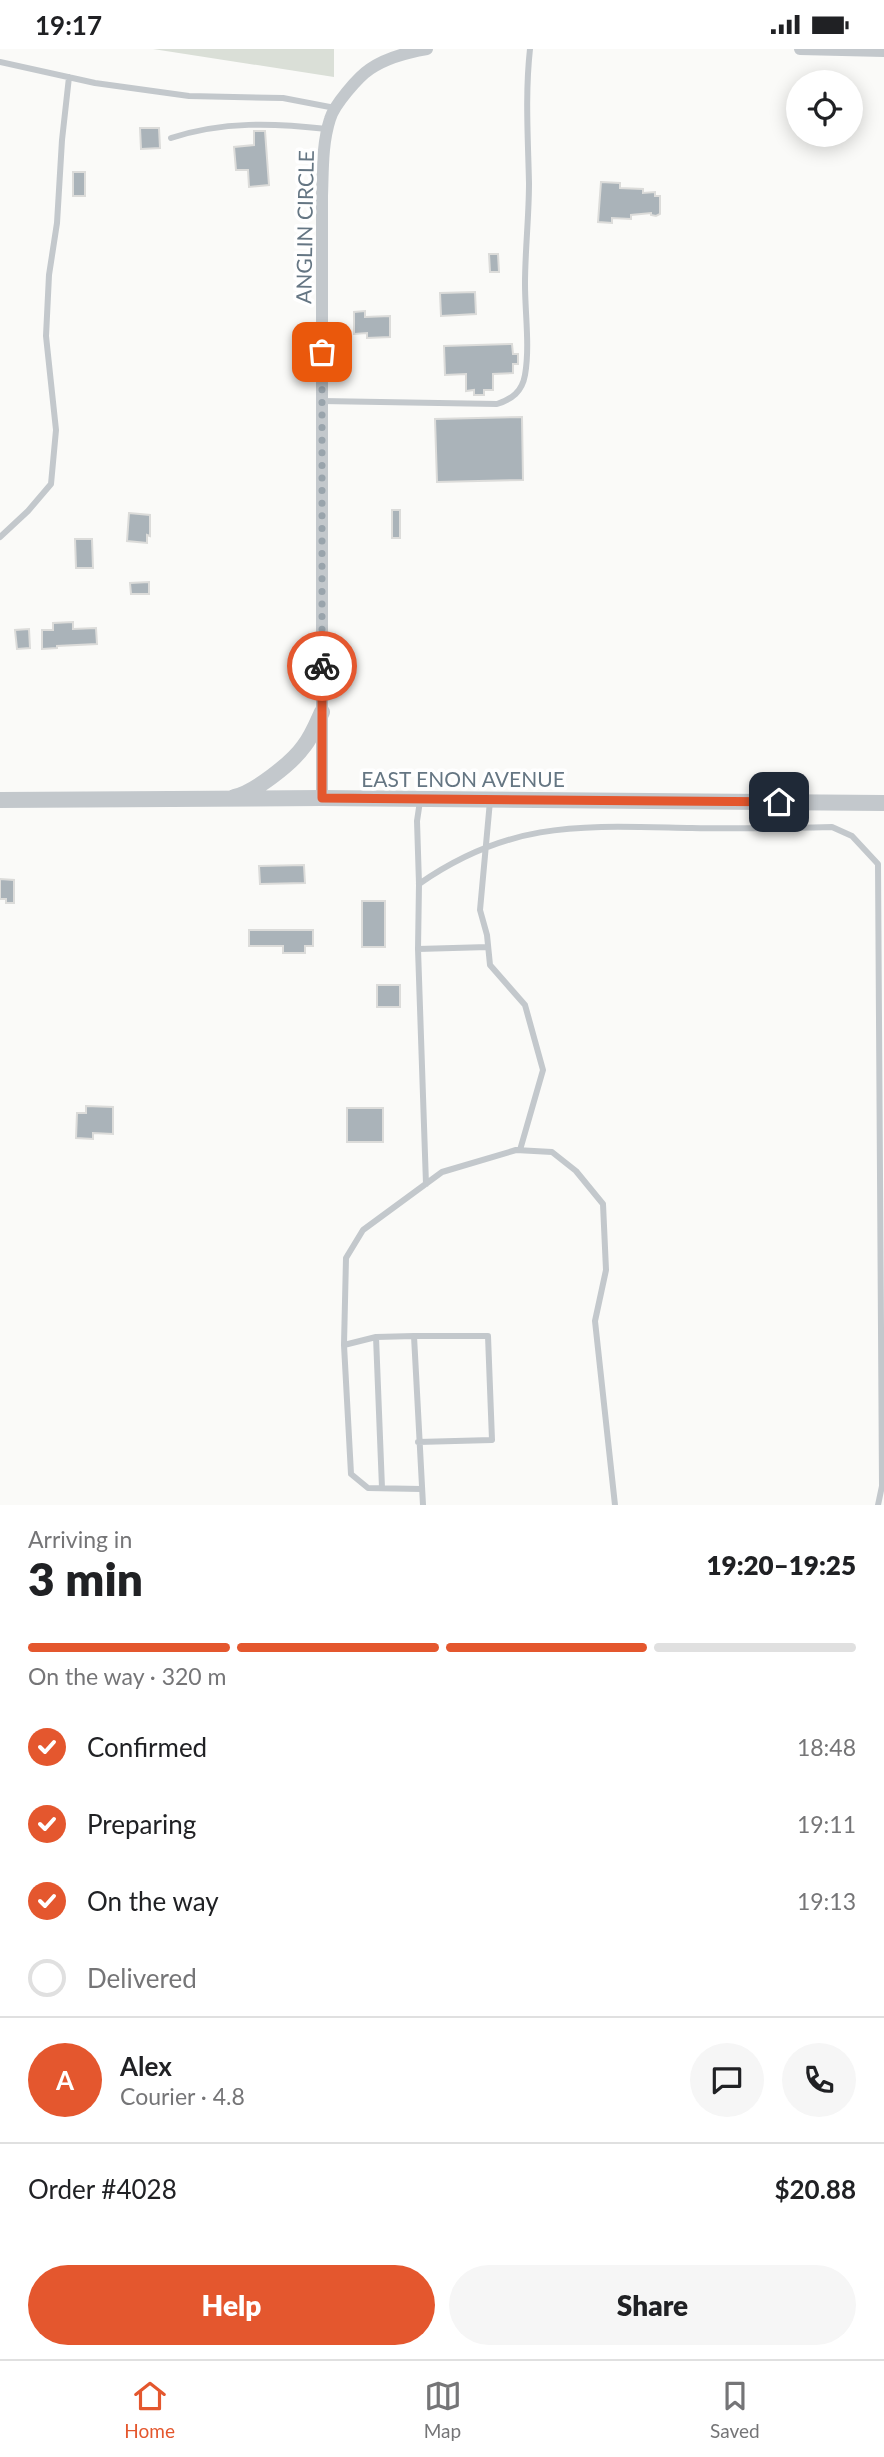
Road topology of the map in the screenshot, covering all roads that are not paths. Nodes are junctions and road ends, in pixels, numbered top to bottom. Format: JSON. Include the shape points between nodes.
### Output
{"nodes":[{"id":1,"x":427,"y":49,"type":"edge"},
{"id":2,"x":530,"y":49,"type":"edge"},
{"id":3,"x":800,"y":49,"type":"edge"},
{"id":4,"x":884,"y":51,"type":"edge"},
{"id":5,"x":0,"y":62,"type":"edge"},
{"id":6,"x":69,"y":77,"type":"junction"},
{"id":7,"x":335,"y":108,"type":"junction"},
{"id":8,"x":327,"y":129,"type":"junction"},
{"id":9,"x":172,"y":138,"type":"dead end"},
{"id":10,"x":322,"y":401,"type":"junction"},
{"id":11,"x":0,"y":537,"type":"edge"},
{"id":12,"x":322,"y":712,"type":"junction"},
{"id":13,"x":322,"y":798,"type":"junction"},
{"id":14,"x":421,"y":799,"type":"junction"},
{"id":15,"x":0,"y":800,"type":"edge"},
{"id":16,"x":219,"y":800,"type":"junction"},
{"id":17,"x":490,"y":800,"type":"junction"},
{"id":18,"x":884,"y":803,"type":"edge"},
{"id":19,"x":485,"y":847,"type":"junction"},
{"id":20,"x":419,"y":884,"type":"junction"},
{"id":21,"x":488,"y":947,"type":"junction"},
{"id":22,"x":418,"y":949,"type":"junction"},
{"id":23,"x":520,"y":1150,"type":"junction"},
{"id":24,"x":426,"y":1184,"type":"junction"},
{"id":25,"x":414,"y":1336,"type":"junction"},
{"id":26,"x":376,"y":1337,"type":"junction"},
{"id":27,"x":344,"y":1345,"type":"junction"},
{"id":28,"x":418,"y":1442,"type":"junction"},
{"id":29,"x":382,"y":1489,"type":"junction"},
{"id":30,"x":421,"y":1489,"type":"junction"},
{"id":31,"x":423,"y":1505,"type":"edge"},
{"id":32,"x":615,"y":1505,"type":"edge"},
{"id":33,"x":878,"y":1505,"type":"edge"}],
"edges":[{"from":1,"to":7,"type":"street","name":"ANGLIN CIRCLE","via":[[369,69]]},
{"from":2,"to":10,"type":"lane","via":[[526,355],[521,389],[497,404]]},
{"from":3,"to":4,"type":"street"},
{"from":5,"to":6,"type":"lane"},
{"from":6,"to":7,"type":"lane","via":[[190,96],[283,98]]},
{"from":6,"to":11,"type":"lane","via":[[46,336],[56,430],[51,484]]},
{"from":7,"to":8,"type":"street","name":"ANGLIN CIRCLE"},
{"from":8,"to":9,"type":"lane","via":[[258,123],[199,129]]},
{"from":8,"to":10,"type":"street","name":"ANGLIN CIRCLE","via":[[322,196]]},
{"from":10,"to":12,"type":"street","name":"ANGLIN CIRCLE"},
{"from":12,"to":13,"type":"street","name":"ANGLIN CIRCLE"},
{"from":12,"to":16,"type":"street","via":[[306,744],[289,761],[242,796]]},
{"from":13,"to":14,"type":"street","name":"EAST ENON AVENUE"},
{"from":13,"to":16,"type":"street","name":"EAST ENON AVENUE"},
{"from":14,"to":17,"type":"street","name":"EAST ENON AVENUE"},
{"from":14,"to":20,"type":"lane"},
{"from":15,"to":16,"type":"street","name":"EAST ENON AVENUE"},
{"from":17,"to":18,"type":"street","name":"EAST ENON AVENUE"},
{"from":17,"to":19,"type":"lane"},
{"from":19,"to":20,"type":"lane"},
{"from":19,"to":21,"type":"lane","via":[[480,911]]},
{"from":19,"to":33,"type":"lane","via":[[523,835],[581,826],[832,827],[852,836],[878,864],[882,1486]]},
{"from":20,"to":22,"type":"lane"},
{"from":21,"to":22,"type":"lane"},
{"from":21,"to":23,"type":"lane","via":[[490,965],[525,1005],[542,1070]]},
{"from":22,"to":24,"type":"lane"},
{"from":23,"to":24,"type":"lane","via":[[443,1172]]},
{"from":23,"to":32,"type":"lane","via":[[552,1152],[576,1171],[603,1204],[606,1270],[595,1321]]},
{"from":24,"to":27,"type":"lane","via":[[363,1230],[346,1258]]},
{"from":25,"to":26,"type":"lane"},
{"from":25,"to":28,"type":"lane"},
{"from":25,"to":28,"type":"lane","via":[[488,1336],[490,1375],[492,1440]]},
{"from":26,"to":27,"type":"lane"},
{"from":26,"to":29,"type":"lane"},
{"from":27,"to":29,"type":"lane","via":[[351,1474],[368,1488]]},
{"from":28,"to":30,"type":"lane"},
{"from":29,"to":30,"type":"lane"},
{"from":30,"to":31,"type":"lane"}]}
